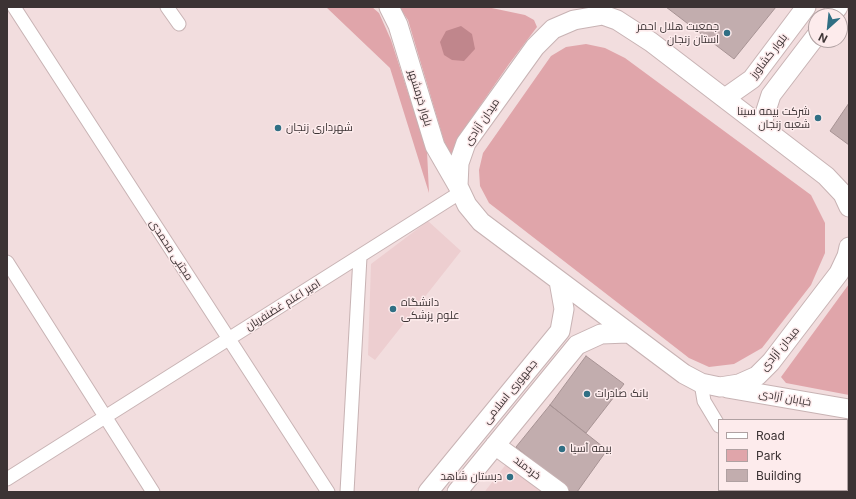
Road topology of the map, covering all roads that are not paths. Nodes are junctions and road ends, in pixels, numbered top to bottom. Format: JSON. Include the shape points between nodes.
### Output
{"nodes":[{"id":1,"x":14,"y":7,"type":"edge"},
{"id":2,"x":167,"y":7,"type":"edge"},
{"id":3,"x":389,"y":7,"type":"edge"},
{"id":4,"x":575,"y":7,"type":"edge"},
{"id":5,"x":806,"y":7,"type":"edge"},
{"id":6,"x":603,"y":15,"type":"junction"},
{"id":7,"x":179,"y":24,"type":"dead end"},
{"id":8,"x":808,"y":46,"type":"edge"},
{"id":9,"x":752,"y":79,"type":"junction"},
{"id":10,"x":771,"y":95,"type":"junction"},
{"id":11,"x":725,"y":98,"type":"junction"},
{"id":12,"x":761,"y":126,"type":"junction"},
{"id":13,"x":459,"y":189,"type":"junction"},
{"id":14,"x":849,"y":207,"type":"edge"},
{"id":15,"x":849,"y":247,"type":"edge"},
{"id":16,"x":360,"y":257,"type":"junction"},
{"id":17,"x":7,"y":262,"type":"edge"},
{"id":18,"x":559,"y":281,"type":"junction"},
{"id":19,"x":628,"y":333,"type":"junction"},
{"id":20,"x":229,"y":339,"type":"junction"},
{"id":21,"x":701,"y":383,"type":"junction"},
{"id":22,"x":720,"y":387,"type":"junction"},
{"id":23,"x":849,"y":409,"type":"edge"},
{"id":24,"x":105,"y":417,"type":"junction"},
{"id":25,"x":718,"y":424,"type":"edge"},
{"id":26,"x":495,"y":445,"type":"junction"},
{"id":27,"x":7,"y":479,"type":"edge"},
{"id":28,"x":153,"y":492,"type":"edge"},
{"id":29,"x":328,"y":492,"type":"edge"},
{"id":30,"x":347,"y":492,"type":"edge"},
{"id":31,"x":428,"y":492,"type":"edge"},
{"id":32,"x":457,"y":492,"type":"edge"},
{"id":33,"x":559,"y":492,"type":"edge"}],
"edges":[{"from":1,"to":20,"type":"street","name":"مجتبی محمدی"},
{"from":2,"to":7,"type":"street"},
{"from":3,"to":13,"type":"main road","name":"بلوار خرمشهر","via":[[398,25],[435,146]]},
{"from":4,"to":6,"type":"main road"},
{"from":5,"to":9,"type":"main road","name":"بلوار کشاورز"},
{"from":6,"to":11,"type":"main road","via":[[617,20],[651,42]]},
{"from":6,"to":13,"type":"main road","name":"میدان آزادی","via":[[574,20],[553,29],[535,47],[466,143],[459,163]]},
{"from":8,"to":10,"type":"main road"},
{"from":9,"to":10,"type":"main road","via":[[756,88]]},
{"from":9,"to":11,"type":"main road","name":"بلوار کشاورز"},
{"from":10,"to":12,"type":"main road"},
{"from":11,"to":12,"type":"main road"},
{"from":12,"to":14,"type":"main road","via":[[826,176],[843,194]]},
{"from":13,"to":16,"type":"street","name":"امیر اعلم غضنفریان"},
{"from":13,"to":18,"type":"main road","name":"میدان آزادی","via":[[480,222]]},
{"from":15,"to":22,"type":"main road","name":"میدان آزادی","via":[[839,273],[771,362],[751,379],[740,384]]},
{"from":16,"to":20,"type":"street","name":"امیر اعلم غضنفریان"},
{"from":16,"to":30,"type":"street"},
{"from":17,"to":24,"type":"street"},
{"from":18,"to":19,"type":"main road","name":"میدان آزادی"},
{"from":18,"to":31,"type":"main road","name":"جمهوری اسلامی","via":[[564,309],[560,331]]},
{"from":19,"to":21,"type":"main road","name":"میدان آزادی","via":[[684,374]]},
{"from":19,"to":26,"type":"main road","name":"جمهوری اسلامی","via":[[601,334],[578,345]]},
{"from":20,"to":24,"type":"street","name":"امیر اعلم غضنفریان"},
{"from":20,"to":29,"type":"street","name":"مجتبی محمدی"},
{"from":21,"to":22,"type":"main road","name":"میدان آزادی"},
{"from":21,"to":25,"type":"street","via":[[704,401]]},
{"from":22,"to":23,"type":"main road","name":"خیابان آزادی"},
{"from":24,"to":27,"type":"street","name":"امیر اعلم غضنفریان"},
{"from":24,"to":28,"type":"street"},
{"from":26,"to":32,"type":"main road","name":"جمهوری اسلامی"},
{"from":26,"to":33,"type":"main road","name":"خردمند"}]}
